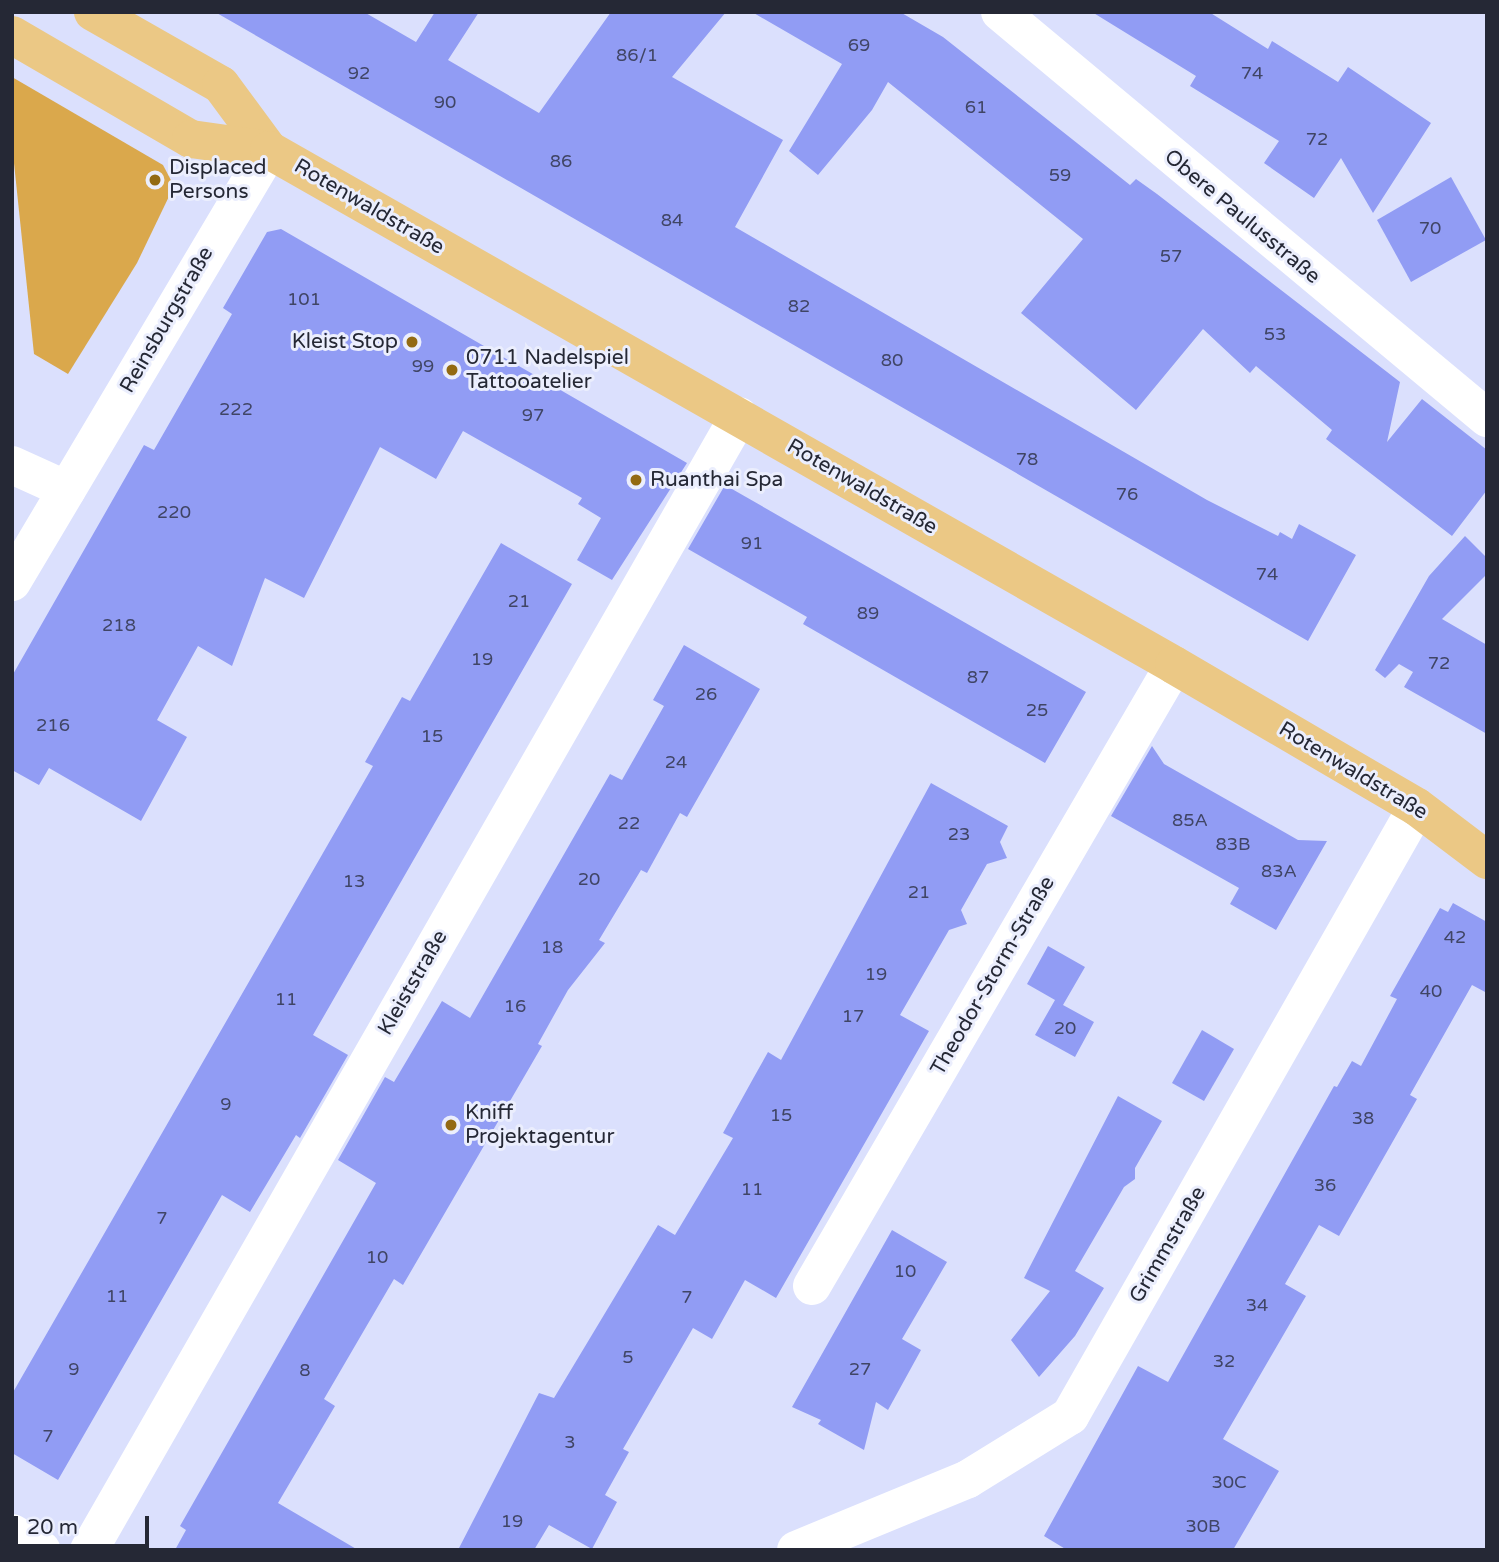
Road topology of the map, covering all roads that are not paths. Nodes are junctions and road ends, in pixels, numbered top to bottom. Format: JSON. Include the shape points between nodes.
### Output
{"nodes":[{"id":1,"x":93,"y":12,"type":"edge"},
{"id":2,"x":1000,"y":12,"type":"edge"},
{"id":3,"x":12,"y":35,"type":"edge"},
{"id":4,"x":268,"y":150,"type":"junction"},
{"id":5,"x":738,"y":416,"type":"junction"},
{"id":6,"x":1487,"y":418,"type":"edge"},
{"id":7,"x":12,"y":465,"type":"edge"},
{"id":8,"x":67,"y":490,"type":"junction"},
{"id":9,"x":12,"y":582,"type":"edge"},
{"id":10,"x":1174,"y":665,"type":"junction"},
{"id":11,"x":1417,"y":807,"type":"junction"},
{"id":12,"x":1469,"y":836,"type":"edge"},
{"id":13,"x":1487,"y":860,"type":"edge"},
{"id":14,"x":812,"y":1286,"type":"dead end"},
{"id":15,"x":12,"y":1533,"type":"edge"},
{"id":16,"x":42,"y":1550,"type":"edge"},
{"id":17,"x":89,"y":1550,"type":"edge"},
{"id":18,"x":796,"y":1550,"type":"edge"}],
"edges":[{"from":1,"to":4,"type":"main road","name":"Rotenwaldstraße","via":[[221,85]]},
{"from":2,"to":6,"type":"street","name":"Obere Paulusstraße"},
{"from":3,"to":4,"type":"main road","name":"Rotenwaldstraße","via":[[191,139]]},
{"from":4,"to":5,"type":"main road","name":"Rotenwaldstraße"},
{"from":4,"to":8,"type":"street","name":"Reinsburgstraße"},
{"from":5,"to":10,"type":"main road","name":"Rotenwaldstraße"},
{"from":5,"to":17,"type":"street","name":"Kleiststraße"},
{"from":7,"to":8,"type":"street"},
{"from":8,"to":9,"type":"street","name":"Reinsburgstraße"},
{"from":10,"to":11,"type":"main road","name":"Rotenwaldstraße"},
{"from":10,"to":14,"type":"street","name":"Theodor-Storm-Straße"},
{"from":11,"to":12,"type":"main road","name":"Rotenwaldstraße"},
{"from":11,"to":18,"type":"street","name":"Grimmstraße","via":[[1070,1416],[968,1479]]},
{"from":12,"to":13,"type":"main road","name":"Rotenwaldstraße"},
{"from":15,"to":16,"type":"street"}]}
